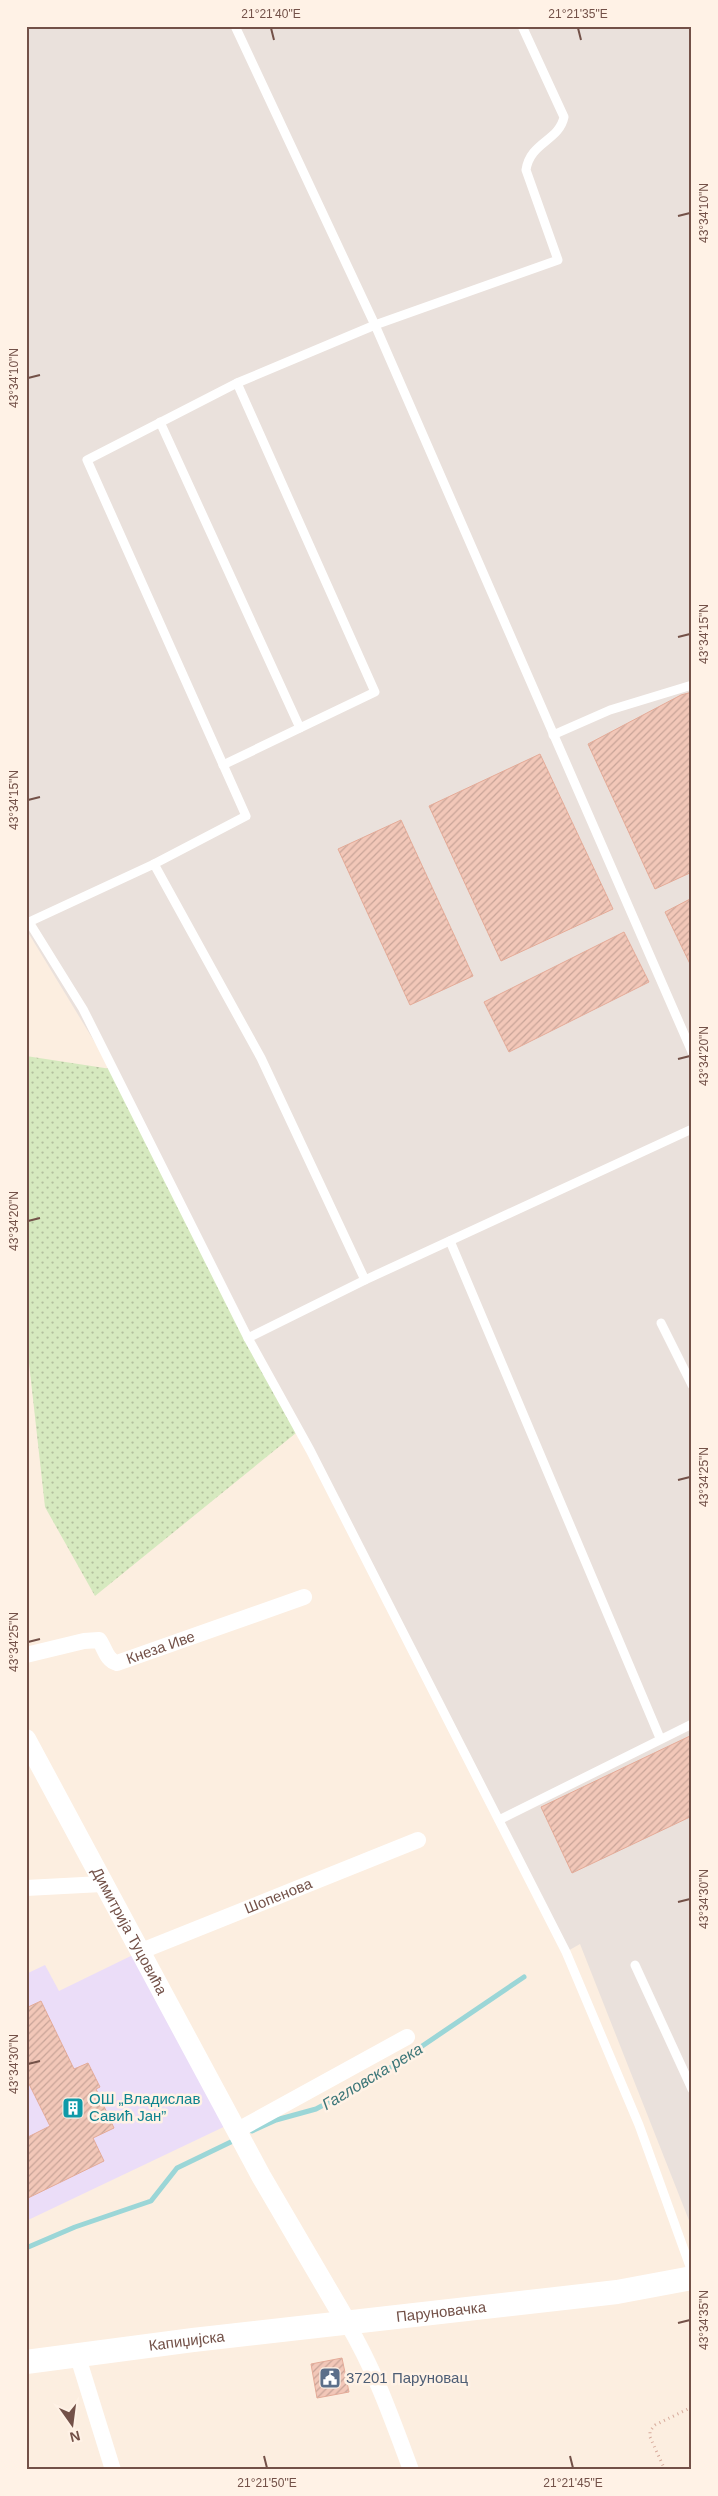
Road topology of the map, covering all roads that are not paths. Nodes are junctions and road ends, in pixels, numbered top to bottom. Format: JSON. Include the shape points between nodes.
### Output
{"nodes":[{"id":1,"x":235,"y":26,"type":"edge"},
{"id":2,"x":522,"y":26,"type":"edge"},
{"id":3,"x":375,"y":325,"type":"junction"},
{"id":4,"x":237,"y":383,"type":"junction"},
{"id":5,"x":160,"y":422,"type":"junction"},
{"id":6,"x":692,"y":685,"type":"edge"},
{"id":7,"x":300,"y":728,"type":"junction"},
{"id":8,"x":553,"y":736,"type":"junction"},
{"id":9,"x":223,"y":766,"type":"junction"},
{"id":10,"x":154,"y":864,"type":"junction"},
{"id":11,"x":692,"y":1052,"type":"edge"},
{"id":12,"x":692,"y":1129,"type":"edge"},
{"id":13,"x":450,"y":1241,"type":"junction"},
{"id":14,"x":365,"y":1280,"type":"junction"},
{"id":15,"x":661,"y":1323,"type":"dead end"},
{"id":16,"x":248,"y":1338,"type":"junction"},
{"id":17,"x":692,"y":1385,"type":"edge"},
{"id":18,"x":304,"y":1596,"type":"dead end"},
{"id":19,"x":26,"y":1655,"type":"edge"},
{"id":20,"x":692,"y":1724,"type":"edge"},
{"id":21,"x":660,"y":1738,"type":"junction"},
{"id":22,"x":26,"y":1739,"type":"edge"},
{"id":23,"x":499,"y":1820,"type":"junction"},
{"id":24,"x":418,"y":1840,"type":"dead end"},
{"id":25,"x":102,"y":1884,"type":"junction"},
{"id":26,"x":26,"y":1888,"type":"edge"},
{"id":27,"x":139,"y":1952,"type":"junction"},
{"id":28,"x":635,"y":1965,"type":"dead end"},
{"id":29,"x":407,"y":2036,"type":"dead end"},
{"id":30,"x":692,"y":2089,"type":"edge"},
{"id":31,"x":234,"y":2127,"type":"junction"},
{"id":32,"x":692,"y":2272,"type":"edge"},
{"id":33,"x":692,"y":2278,"type":"edge"},
{"id":34,"x":347,"y":2323,"type":"junction"},
{"id":35,"x":77,"y":2354,"type":"junction"},
{"id":36,"x":26,"y":2362,"type":"edge"},
{"id":37,"x":113,"y":2470,"type":"edge"},
{"id":38,"x":411,"y":2470,"type":"edge"}],
"edges":[{"from":1,"to":3,"type":"lane"},
{"from":2,"to":3,"type":"lane","via":[[564,117],[558,130],[532,153],[526,170],[558,260]]},
{"from":3,"to":4,"type":"lane"},
{"from":3,"to":8,"type":"lane"},
{"from":4,"to":5,"type":"lane"},
{"from":4,"to":7,"type":"lane","via":[[374,692]]},
{"from":5,"to":7,"type":"lane"},
{"from":5,"to":9,"type":"lane","via":[[87,460]]},
{"from":6,"to":8,"type":"lane","via":[[610,710]]},
{"from":7,"to":9,"type":"lane"},
{"from":8,"to":11,"type":"lane"},
{"from":9,"to":10,"type":"lane","via":[[246,816]]},
{"from":10,"to":14,"type":"lane","via":[[261,1058]]},
{"from":10,"to":16,"type":"lane","via":[[29,922],[83,1009]]},
{"from":12,"to":13,"type":"lane"},
{"from":13,"to":14,"type":"lane"},
{"from":13,"to":21,"type":"lane"},
{"from":14,"to":16,"type":"lane"},
{"from":15,"to":17,"type":"lane"},
{"from":16,"to":23,"type":"lane","via":[[310,1450]]},
{"from":18,"to":19,"type":"street","name":"Кнеза Иве","via":[[117,1663],[107,1656],[99,1640]]},
{"from":20,"to":21,"type":"lane"},
{"from":21,"to":23,"type":"lane"},
{"from":22,"to":25,"type":"street","name":"Димитрија Туцовића"},
{"from":23,"to":32,"type":"lane","via":[[566,1952],[640,2125]]},
{"from":24,"to":27,"type":"street","name":"Шопенова"},
{"from":25,"to":26,"type":"street"},
{"from":25,"to":27,"type":"street","name":"Димитрија Туцовића"},
{"from":27,"to":31,"type":"street","name":"Димитрија Туцовића"},
{"from":28,"to":30,"type":"lane"},
{"from":29,"to":31,"type":"street"},
{"from":31,"to":34,"type":"street","name":"Димитрија Туцовића"},
{"from":33,"to":34,"type":"main road","name":"Паруновачка","via":[[617,2292]]},
{"from":34,"to":35,"type":"main road","name":"Капиџијска"},
{"from":34,"to":38,"type":"street","via":[[373,2368]]},
{"from":35,"to":36,"type":"main road","name":"Капиџијска"},
{"from":35,"to":37,"type":"street"}]}
